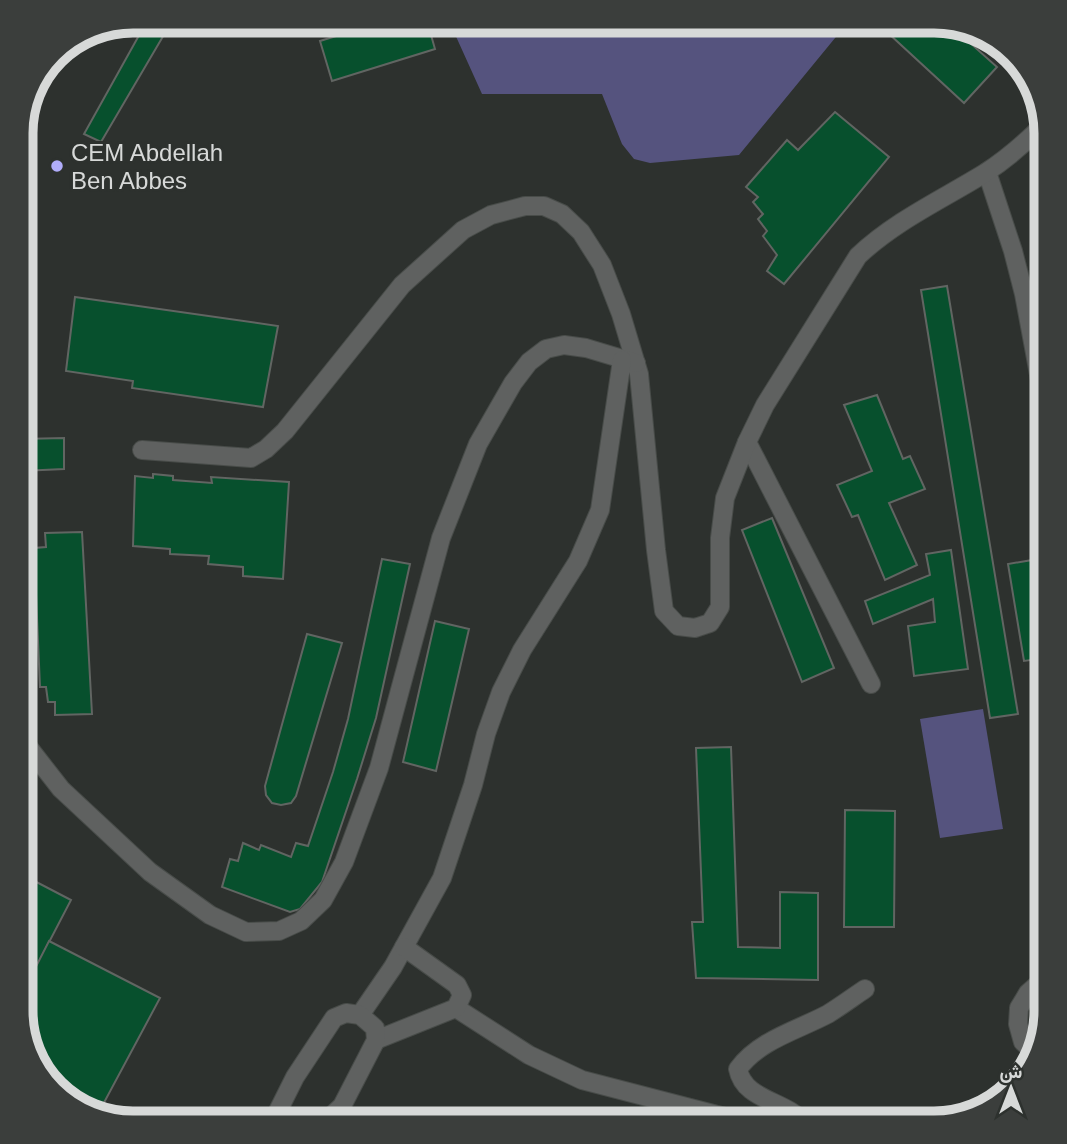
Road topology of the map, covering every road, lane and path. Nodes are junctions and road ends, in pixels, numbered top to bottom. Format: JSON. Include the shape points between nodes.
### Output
{"nodes":[{"id":1,"x":1034,"y":134,"type":"edge"},
{"id":2,"x":987,"y":172,"type":"junction"},
{"id":3,"x":1034,"y":350,"type":"edge"},
{"id":4,"x":629,"y":361,"type":"junction"},
{"id":5,"x":747,"y":442,"type":"junction"},
{"id":6,"x":142,"y":450,"type":"dead end"},
{"id":7,"x":871,"y":684,"type":"dead end"},
{"id":8,"x":33,"y":753,"type":"edge"},
{"id":9,"x":404,"y":947,"type":"junction"},
{"id":10,"x":1034,"y":988,"type":"edge"},
{"id":11,"x":865,"y":989,"type":"dead end"},
{"id":12,"x":456,"y":1008,"type":"junction"},
{"id":13,"x":360,"y":1015,"type":"junction"},
{"id":14,"x":376,"y":1040,"type":"junction"},
{"id":15,"x":1027,"y":1045,"type":"edge"},
{"id":16,"x":278,"y":1111,"type":"edge"},
{"id":17,"x":336,"y":1111,"type":"edge"},
{"id":18,"x":702,"y":1111,"type":"edge"},
{"id":19,"x":790,"y":1111,"type":"edge"}],
"edges":[{"from":1,"to":2,"type":"lane"},
{"from":2,"to":3,"type":"lane","via":[[1013,251]]},
{"from":2,"to":5,"type":"lane","via":[[895,226],[858,256],[765,405]]},
{"from":4,"to":5,"type":"lane","via":[[639,374],[664,611],[678,626],[695,628],[710,622],[720,607],[720,538],[726,498]]},
{"from":4,"to":6,"type":"lane","via":[[621,314],[602,265],[581,232],[562,214],[544,206],[525,206],[491,215],[463,230],[402,285],[266,449],[251,458]]},
{"from":4,"to":8,"type":"lane","via":[[564,345],[546,349],[528,362],[513,383],[478,444],[441,538],[379,768],[344,862],[323,900],[300,921],[278,931],[246,932],[210,915],[150,872],[61,789]]},
{"from":4,"to":9,"type":"lane","via":[[600,510],[578,561],[501,692],[442,878]]},
{"from":5,"to":7,"type":"lane"},
{"from":9,"to":12,"type":"lane","via":[[457,985],[462,995]]},
{"from":9,"to":13,"type":"lane"},
{"from":10,"to":15,"type":"lane","via":[[1018,1008],[1018,1024]]},
{"from":11,"to":19,"type":"lane","via":[[830,1013],[769,1042],[738,1069],[747,1089]]},
{"from":12,"to":14,"type":"lane"},
{"from":12,"to":18,"type":"lane","via":[[529,1055],[582,1080]]},
{"from":13,"to":14,"type":"lane","via":[[375,1028]]},
{"from":13,"to":16,"type":"lane","via":[[346,1013],[334,1018]]},
{"from":14,"to":17,"type":"lane"}]}
